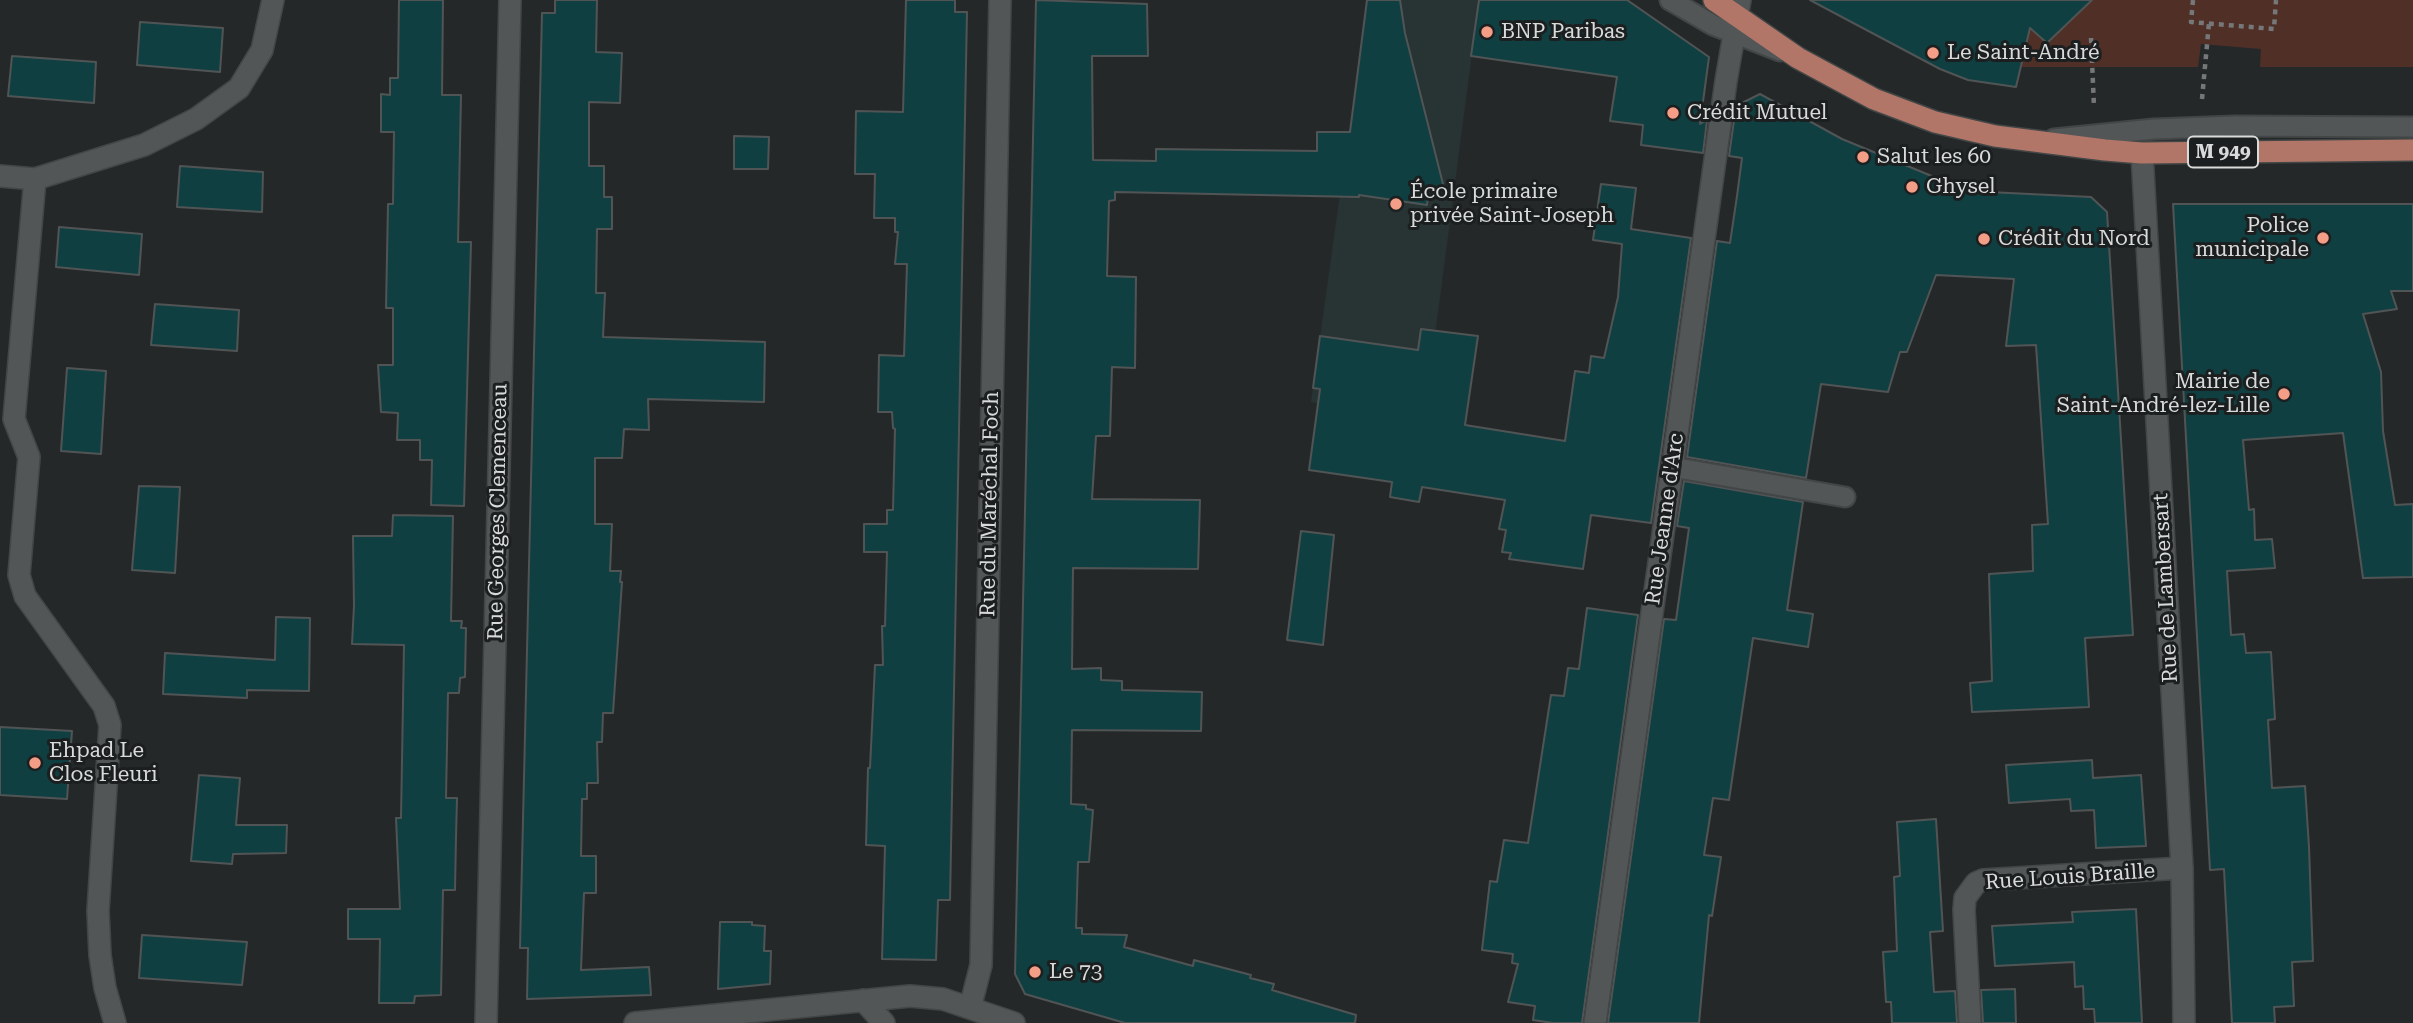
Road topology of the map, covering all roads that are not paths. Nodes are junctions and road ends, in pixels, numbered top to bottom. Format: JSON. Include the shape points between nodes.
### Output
{"nodes":[{"id":1,"x":273,"y":0,"type":"edge"},
{"id":2,"x":510,"y":0,"type":"edge"},
{"id":3,"x":1000,"y":0,"type":"edge"},
{"id":4,"x":1670,"y":0,"type":"edge"},
{"id":5,"x":1714,"y":0,"type":"edge"},
{"id":6,"x":1737,"y":16,"type":"edge"},
{"id":7,"x":2413,"y":127,"type":"edge"},
{"id":8,"x":2034,"y":142,"type":"junction"},
{"id":9,"x":2413,"y":150,"type":"edge"},
{"id":10,"x":2142,"y":153,"type":"junction"},
{"id":11,"x":0,"y":176,"type":"edge"},
{"id":12,"x":35,"y":179,"type":"junction"},
{"id":13,"x":1672,"y":467,"type":"junction"},
{"id":14,"x":1844,"y":497,"type":"dead end"},
{"id":15,"x":2182,"y":868,"type":"junction"},
{"id":16,"x":863,"y":1000,"type":"junction"},
{"id":17,"x":970,"y":1008,"type":"junction"},
{"id":18,"x":115,"y":1023,"type":"edge"},
{"id":19,"x":486,"y":1023,"type":"edge"},
{"id":20,"x":635,"y":1023,"type":"edge"},
{"id":21,"x":884,"y":1023,"type":"edge"},
{"id":22,"x":952,"y":1023,"type":"edge"},
{"id":23,"x":1014,"y":1023,"type":"edge"},
{"id":24,"x":1595,"y":1023,"type":"edge"},
{"id":25,"x":1970,"y":1023,"type":"edge"},
{"id":26,"x":2184,"y":1023,"type":"edge"}],
"edges":[{"from":1,"to":12,"type":"street","via":[[262,50],[239,88],[196,119],[144,145]]},
{"from":2,"to":19,"type":"street","name":"Rue Georges Clemenceau"},
{"from":3,"to":17,"type":"street","name":"Rue du Maréchal Foch","via":[[981,965]]},
{"from":4,"to":6,"type":"lane","via":[[1713,25]]},
{"from":5,"to":6,"type":"main road","number":"M 949"},
{"from":6,"to":8,"type":"main road","number":"M 949","via":[[1803,61],[1894,107],[1959,128]]},
{"from":6,"to":13,"type":"street","name":"Rue Jeanne d'Arc"},
{"from":7,"to":8,"type":"lane","via":[[2200,127]]},
{"from":8,"to":10,"type":"main road","number":"M 949"},
{"from":9,"to":10,"type":"main road","number":"M 949"},
{"from":10,"to":15,"type":"street","name":"Rue de Lambersart"},
{"from":11,"to":12,"type":"street"},
{"from":12,"to":18,"type":"street","via":[[14,419],[29,457],[19,575],[25,596],[104,705],[110,725],[99,911],[100,955]]},
{"from":13,"to":14,"type":"lane"},
{"from":13,"to":24,"type":"street","name":"Rue Jeanne d'Arc"},
{"from":15,"to":25,"type":"street","name":"Rue Louis Braille","via":[[1976,883],[1965,898],[1964,909]]},
{"from":15,"to":26,"type":"street","name":"Rue de Lambersart"},
{"from":16,"to":17,"type":"street","via":[[932,997]]},
{"from":16,"to":20,"type":"street"},
{"from":16,"to":21,"type":"street"},
{"from":17,"to":22,"type":"street"},
{"from":17,"to":23,"type":"street"}]}
